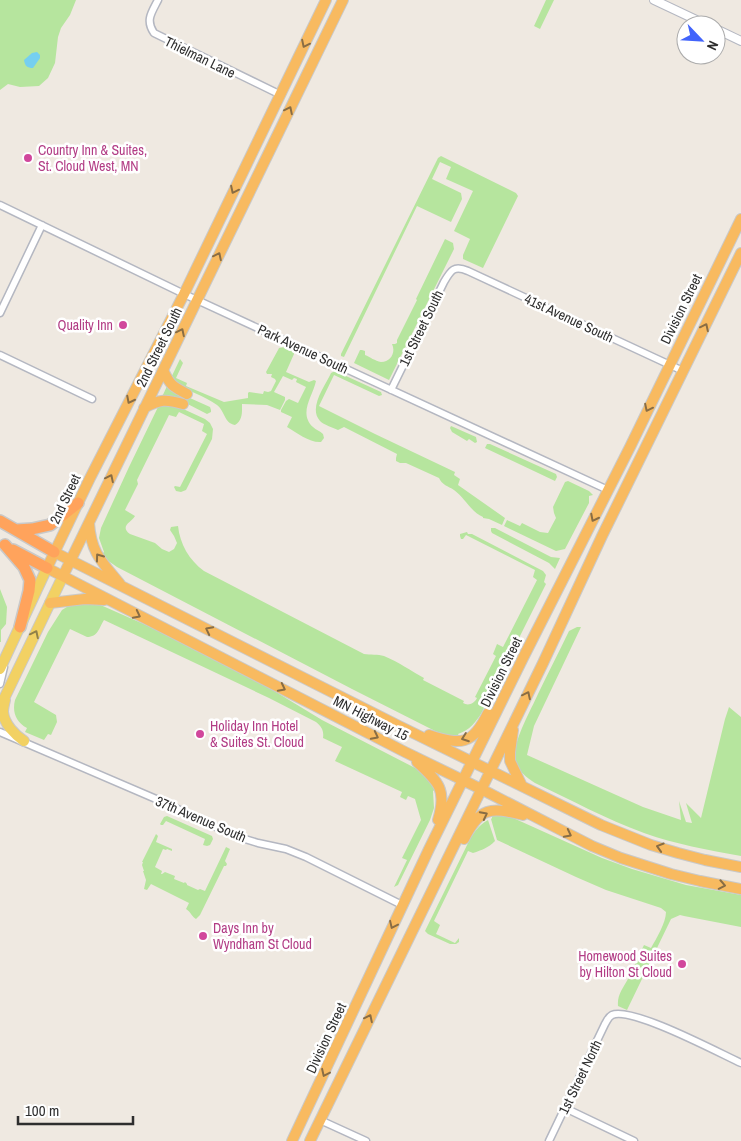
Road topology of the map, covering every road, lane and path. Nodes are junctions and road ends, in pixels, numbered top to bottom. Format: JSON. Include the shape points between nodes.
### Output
{"nodes":[{"id":1,"x":158,"y":0,"type":"edge"},
{"id":2,"x":326,"y":0,"type":"edge"},
{"id":3,"x":344,"y":0,"type":"edge"},
{"id":4,"x":654,"y":0,"type":"edge"},
{"id":5,"x":686,"y":15,"type":"edge"},
{"id":6,"x":726,"y":34,"type":"edge"},
{"id":7,"x":741,"y":41,"type":"edge"},
{"id":8,"x":280,"y":95,"type":"junction"},
{"id":9,"x":0,"y":205,"type":"edge"},
{"id":10,"x":741,"y":219,"type":"edge"},
{"id":11,"x":42,"y":225,"type":"junction"},
{"id":12,"x":741,"y":253,"type":"edge"},
{"id":13,"x":454,"y":269,"type":"joint"},
{"id":14,"x":184,"y":294,"type":"junction"},
{"id":15,"x":197,"y":300,"type":"junction"},
{"id":16,"x":0,"y":313,"type":"edge"},
{"id":17,"x":0,"y":354,"type":"edge"},
{"id":18,"x":670,"y":364,"type":"junction"},
{"id":19,"x":163,"y":370,"type":"junction"},
{"id":20,"x":683,"y":371,"type":"junction"},
{"id":21,"x":391,"y":390,"type":"junction"},
{"id":22,"x":187,"y":394,"type":"dead end"},
{"id":23,"x":92,"y":399,"type":"dead end"},
{"id":24,"x":183,"y":404,"type":"dead end"},
{"id":25,"x":144,"y":408,"type":"junction"},
{"id":26,"x":108,"y":442,"type":"joint"},
{"id":27,"x":608,"y":490,"type":"junction"},
{"id":28,"x":78,"y":503,"type":"junction"},
{"id":29,"x":0,"y":521,"type":"edge"},
{"id":30,"x":89,"y":522,"type":"junction"},
{"id":31,"x":16,"y":530,"type":"junction"},
{"id":32,"x":2,"y":544,"type":"edge"},
{"id":33,"x":54,"y":552,"type":"junction"},
{"id":34,"x":71,"y":561,"type":"junction"},
{"id":35,"x":47,"y":568,"type":"junction"},
{"id":36,"x":63,"y":576,"type":"junction"},
{"id":37,"x":122,"y":587,"type":"junction"},
{"id":38,"x":110,"y":601,"type":"junction"},
{"id":39,"x":50,"y":603,"type":"junction"},
{"id":40,"x":20,"y":627,"type":"junction"},
{"id":41,"x":5,"y":658,"type":"junction"},
{"id":42,"x":523,"y":658,"type":"junction"},
{"id":43,"x":0,"y":669,"type":"edge"},
{"id":44,"x":0,"y":684,"type":"edge"},
{"id":45,"x":6,"y":695,"type":"junction"},
{"id":46,"x":0,"y":707,"type":"edge"},
{"id":47,"x":515,"y":719,"type":"junction"},
{"id":48,"x":399,"y":726,"type":"junction"},
{"id":49,"x":0,"y":732,"type":"edge"},
{"id":50,"x":24,"y":741,"type":"junction"},
{"id":51,"x":405,"y":752,"type":"junction"},
{"id":52,"x":472,"y":762,"type":"junction"},
{"id":53,"x":490,"y":771,"type":"junction"},
{"id":54,"x":462,"y":780,"type":"junction"},
{"id":55,"x":522,"y":786,"type":"junction"},
{"id":56,"x":481,"y":789,"type":"junction"},
{"id":57,"x":542,"y":820,"type":"junction"},
{"id":58,"x":429,"y":849,"type":"junction"},
{"id":59,"x":741,"y":867,"type":"edge"},
{"id":60,"x":436,"y":881,"type":"junction"},
{"id":61,"x":741,"y":889,"type":"edge"},
{"id":62,"x":402,"y":905,"type":"junction"},
{"id":63,"x":741,"y":1063,"type":"edge"},
{"id":64,"x":564,"y":1108,"type":"junction"},
{"id":65,"x":320,"y":1120,"type":"junction"},
{"id":66,"x":292,"y":1141,"type":"edge"},
{"id":67,"x":310,"y":1141,"type":"edge"},
{"id":68,"x":366,"y":1141,"type":"edge"},
{"id":69,"x":549,"y":1141,"type":"edge"},
{"id":70,"x":634,"y":1141,"type":"edge"}],
"edges":[{"from":1,"to":8,"type":"street","name":"Thielman Lane","via":[[149,23],[154,33]]},
{"from":2,"to":8,"type":"highway","name":"2nd Street South","one_way":true},
{"from":15,"to":3,"type":"highway","name":"2nd Street South","one_way":true},
{"from":4,"to":5,"type":"street"},
{"from":6,"to":7,"type":"street"},
{"from":8,"to":14,"type":"highway","name":"2nd Street South","one_way":true},
{"from":9,"to":11,"type":"street","name":"Park Avenue South"},
{"from":10,"to":18,"type":"highway","name":"Division Street"},
{"from":11,"to":14,"type":"street","name":"Park Avenue South"},
{"from":11,"to":16,"type":"street"},
{"from":20,"to":12,"type":"highway","name":"Division Street","one_way":true},
{"from":13,"to":18,"type":"street","name":"41st Avenue South","via":[[468,271]]},
{"from":13,"to":21,"type":"street","name":"1st Street South","via":[[444,282]]},
{"from":14,"to":15,"type":"street","name":"Park Avenue South"},
{"from":14,"to":26,"type":"highway","name":"2nd Street South","one_way":true},
{"from":19,"to":15,"type":"highway","name":"2nd Street South","one_way":true},
{"from":15,"to":21,"type":"street","name":"Park Avenue South"},
{"from":17,"to":23,"type":"street"},
{"from":18,"to":20,"type":"street","name":"41st Avenue South"},
{"from":18,"to":27,"type":"highway","name":"Division Street","one_way":true},
{"from":19,"to":22,"type":"highway","via":[[172,386]]},
{"from":19,"to":25,"type":"highway","name":"2nd Street South"},
{"from":47,"to":20,"type":"highway","name":"Division Street","one_way":true},
{"from":21,"to":27,"type":"street","name":"Park Avenue South"},
{"from":24,"to":25,"type":"highway","via":[[162,400]]},
{"from":30,"to":25,"type":"highway","name":"2nd Street South","one_way":true},
{"from":26,"to":28,"type":"highway","name":"2nd Street"},
{"from":27,"to":42,"type":"highway","name":"Division Street","one_way":true},
{"from":28,"to":31,"type":"highway","via":[[50,525]]},
{"from":28,"to":33,"type":"highway","name":"2nd Street"},
{"from":29,"to":31,"type":"highway","name":"MN Highway 15"},
{"from":30,"to":34,"type":"highway","name":"2nd Street South"},
{"from":37,"to":30,"type":"highway","one_way":true,"via":[[94,550]]},
{"from":31,"to":33,"type":"highway","name":"MN Highway 15"},
{"from":32,"to":35,"type":"highway","name":"MN Highway 15"},
{"from":32,"to":40,"type":"highway","via":[[24,567],[30,580]]},
{"from":33,"to":34,"type":"highway","name":"MN Highway 15"},
{"from":33,"to":35,"type":"highway","name":"2nd Street"},
{"from":34,"to":36,"type":"highway","name":"2nd Street South"},
{"from":34,"to":37,"type":"highway","name":"MN Highway 15"},
{"from":35,"to":36,"type":"highway","name":"MN Highway 15"},
{"from":35,"to":40,"type":"main road"},
{"from":36,"to":38,"type":"highway","name":"MN Highway 15"},
{"from":36,"to":39,"type":"main road","name":"2nd Street South"},
{"from":48,"to":37,"type":"highway","name":"MN Highway 15","one_way":true},
{"from":38,"to":39,"type":"highway","via":[[85,599]]},
{"from":38,"to":51,"type":"highway","name":"MN Highway 15","one_way":true},
{"from":45,"to":39,"type":"main road","name":"2nd Street South","one_way":true},
{"from":40,"to":41,"type":"main road"},
{"from":41,"to":43,"type":"main road"},
{"from":41,"to":44,"type":"street"},
{"from":42,"to":48,"type":"highway","one_way":true,"via":[[506,677],[482,725],[470,737],[446,740]]},
{"from":42,"to":52,"type":"highway","name":"Division Street"},
{"from":45,"to":46,"type":"main road","name":"2nd Street South"},
{"from":45,"to":50,"type":"main road","via":[[5,718],[13,732]]},
{"from":47,"to":53,"type":"highway","name":"Division Street"},
{"from":47,"to":55,"type":"highway","via":[[510,761]]},
{"from":48,"to":52,"type":"highway","name":"MN Highway 15"},
{"from":49,"to":50,"type":"street","name":"37th Avenue South"},
{"from":50,"to":62,"type":"street","name":"37th Avenue South","via":[[235,836],[306,857]]},
{"from":51,"to":54,"type":"highway","name":"MN Highway 15"},
{"from":51,"to":58,"type":"highway","via":[[438,782],[441,793],[441,809]]},
{"from":52,"to":53,"type":"highway","name":"MN Highway 15"},
{"from":52,"to":54,"type":"highway","name":"Division Street"},
{"from":53,"to":55,"type":"highway","name":"MN Highway 15"},
{"from":53,"to":56,"type":"highway","name":"Division Street"},
{"from":54,"to":56,"type":"highway","name":"MN Highway 15"},
{"from":54,"to":58,"type":"highway","name":"Division Street"},
{"from":59,"to":55,"type":"highway","name":"MN Highway 15","one_way":true,"via":[[704,860],[645,842],[601,825]]},
{"from":56,"to":57,"type":"highway","name":"MN Highway 15"},
{"from":56,"to":60,"type":"highway","name":"Division Street"},
{"from":60,"to":57,"type":"highway","one_way":true,"via":[[452,864],[469,829],[482,814],[504,810]]},
{"from":57,"to":61,"type":"highway","name":"MN Highway 15","one_way":true,"via":[[592,846],[648,867]]},
{"from":58,"to":62,"type":"highway","name":"Division Street"},
{"from":65,"to":60,"type":"highway","name":"Division Street","one_way":true},
{"from":62,"to":66,"type":"highway","name":"Division Street","one_way":true},
{"from":63,"to":64,"type":"street","name":"1st Street North","via":[[660,1025],[621,1014],[613,1015],[605,1024]]},
{"from":64,"to":69,"type":"street","name":"1st Street North"},
{"from":64,"to":70,"type":"street"},
{"from":65,"to":67,"type":"highway","name":"Division Street"},
{"from":65,"to":68,"type":"street"}]}
